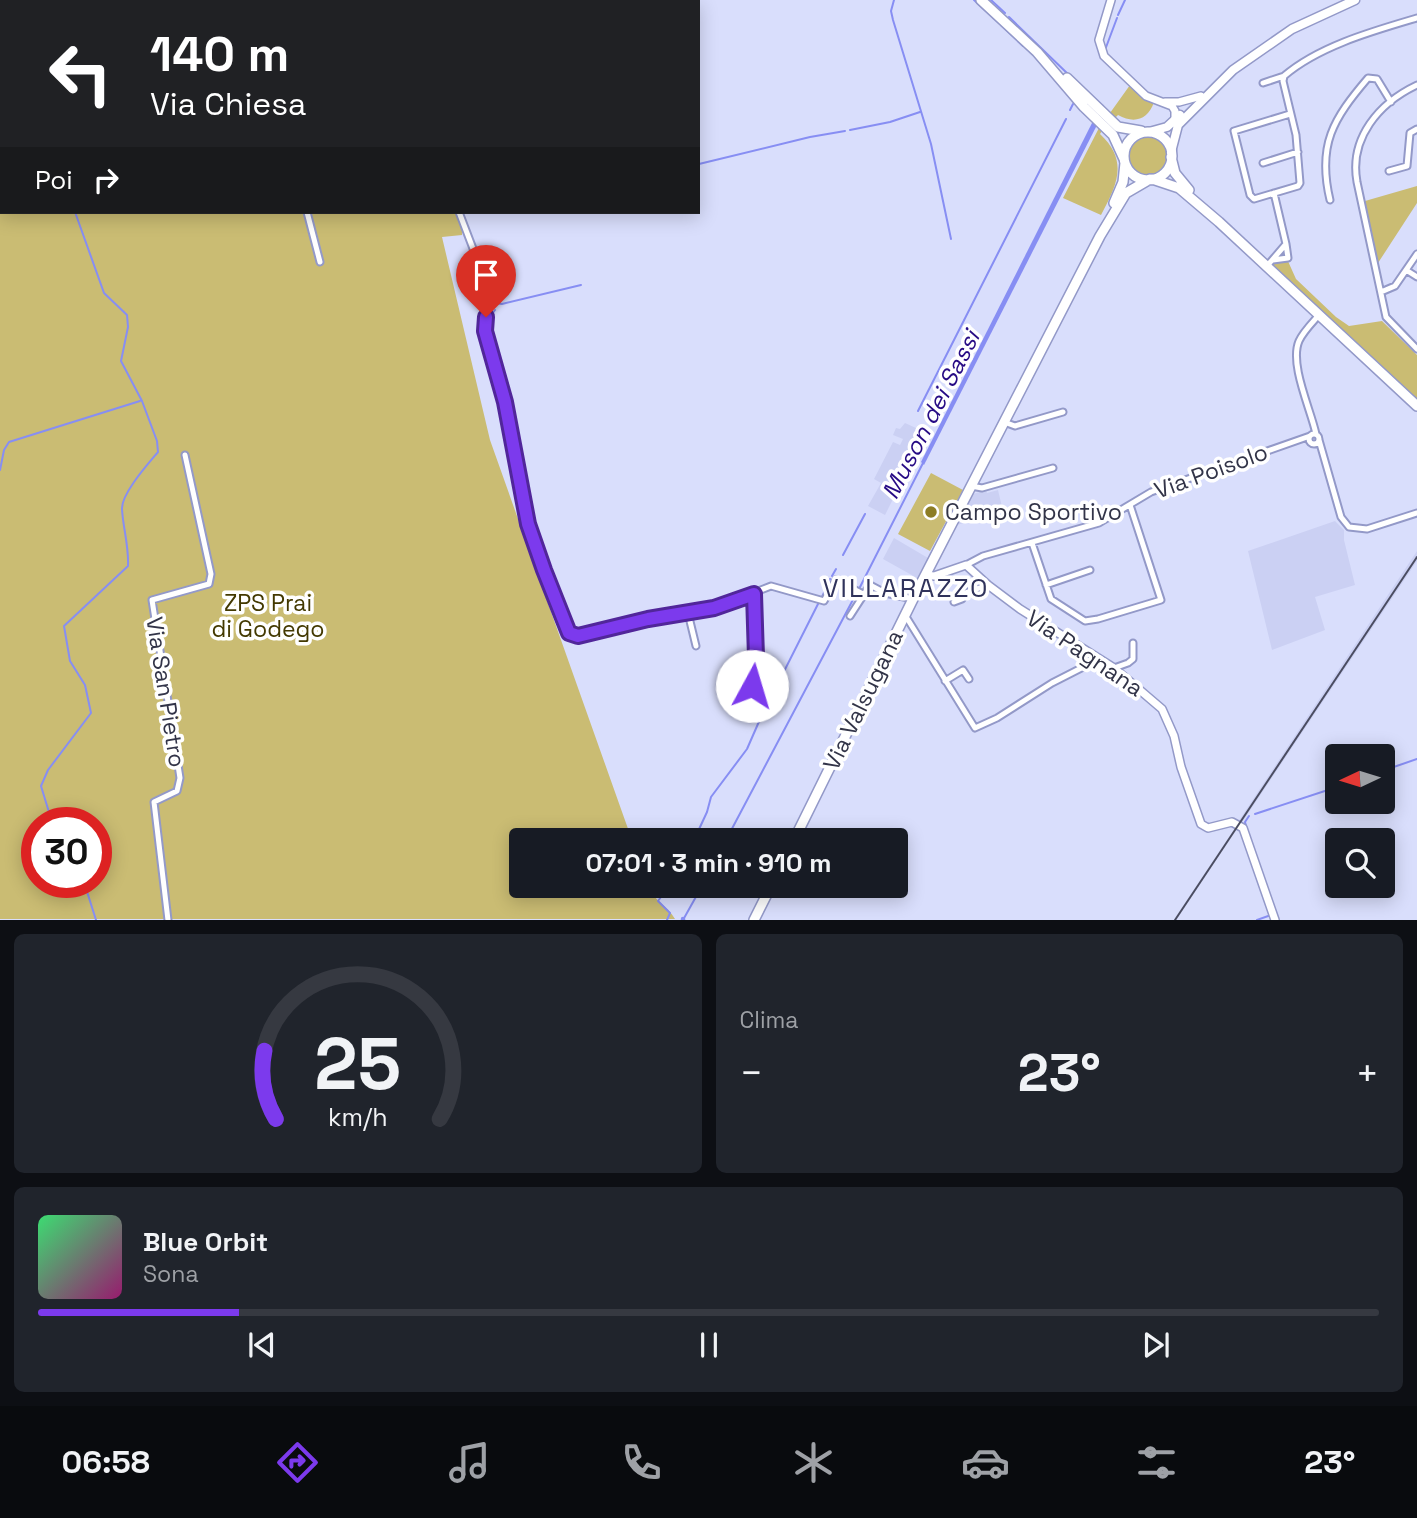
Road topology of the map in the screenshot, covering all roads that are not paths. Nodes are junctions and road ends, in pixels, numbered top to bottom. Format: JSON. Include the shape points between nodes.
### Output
{"nodes":[{"id":1,"x":981,"y":0,"type":"edge"},
{"id":2,"x":1111,"y":0,"type":"edge"},
{"id":3,"x":1355,"y":0,"type":"edge"},
{"id":4,"x":1417,"y":19,"type":"edge"},
{"id":5,"x":1283,"y":78,"type":"junction"},
{"id":6,"x":1263,"y":83,"type":"dead end"},
{"id":7,"x":1417,"y":85,"type":"edge"},
{"id":8,"x":1214,"y":86,"type":"junction"},
{"id":9,"x":1201,"y":96,"type":"junction"},
{"id":10,"x":1161,"y":102,"type":"junction"},
{"id":11,"x":1179,"y":102,"type":"junction"},
{"id":12,"x":1391,"y":102,"type":"junction"},
{"id":13,"x":1184,"y":112,"type":"junction"},
{"id":14,"x":1290,"y":114,"type":"junction"},
{"id":15,"x":1104,"y":121,"type":"junction"},
{"id":16,"x":1176,"y":125,"type":"junction"},
{"id":17,"x":1417,"y":129,"type":"edge"},
{"id":18,"x":1148,"y":132,"type":"junction"},
{"id":19,"x":1298,"y":152,"type":"junction"},
{"id":20,"x":1171,"y":154,"type":"junction"},
{"id":21,"x":1125,"y":160,"type":"junction"},
{"id":22,"x":1263,"y":163,"type":"dead end"},
{"id":23,"x":1407,"y":166,"type":"junction"},
{"id":24,"x":1417,"y":166,"type":"edge"},
{"id":25,"x":1389,"y":171,"type":"dead end"},
{"id":26,"x":1151,"y":179,"type":"junction"},
{"id":27,"x":1274,"y":193,"type":"junction"},
{"id":28,"x":1330,"y":200,"type":"dead end"},
{"id":29,"x":308,"y":214,"type":"edge"},
{"id":30,"x":460,"y":214,"type":"edge"},
{"id":31,"x":1219,"y":222,"type":"junction"},
{"id":32,"x":1100,"y":236,"type":"junction"},
{"id":33,"x":1417,"y":254,"type":"edge"},
{"id":34,"x":320,"y":262,"type":"dead end"},
{"id":35,"x":1270,"y":263,"type":"junction"},
{"id":36,"x":1406,"y":270,"type":"junction"},
{"id":37,"x":1417,"y":277,"type":"edge"},
{"id":38,"x":1381,"y":292,"type":"junction"},
{"id":39,"x":1319,"y":315,"type":"junction"},
{"id":40,"x":1417,"y":339,"type":"edge"},
{"id":41,"x":1415,"y":347,"type":"edge"},
{"id":42,"x":1416,"y":405,"type":"edge"},
{"id":43,"x":1063,"y":412,"type":"dead end"},
{"id":44,"x":1004,"y":422,"type":"junction"},
{"id":45,"x":1314,"y":437,"type":"junction"},
{"id":46,"x":184,"y":455,"type":"dead end"},
{"id":47,"x":1053,"y":468,"type":"dead end"},
{"id":48,"x":971,"y":486,"type":"junction"},
{"id":49,"x":1130,"y":505,"type":"junction"},
{"id":50,"x":1417,"y":513,"type":"edge"},
{"id":51,"x":1032,"y":543,"type":"junction"},
{"id":52,"x":966,"y":565,"type":"junction"},
{"id":53,"x":1090,"y":570,"type":"dead end"},
{"id":54,"x":926,"y":575,"type":"junction"},
{"id":55,"x":988,"y":585,"type":"junction"},
{"id":56,"x":1046,"y":585,"type":"junction"},
{"id":57,"x":858,"y":591,"type":"junction"},
{"id":58,"x":754,"y":594,"type":"junction"},
{"id":59,"x":913,"y":599,"type":"junction"},
{"id":60,"x":954,"y":602,"type":"dead end"},
{"id":61,"x":688,"y":612,"type":"junction"},
{"id":62,"x":905,"y":615,"type":"junction"},
{"id":63,"x":850,"y":616,"type":"dead end"},
{"id":64,"x":1133,"y":643,"type":"dead end"},
{"id":65,"x":696,"y":646,"type":"dead end"},
{"id":66,"x":1099,"y":659,"type":"junction"},
{"id":67,"x":1114,"y":668,"type":"junction"},
{"id":68,"x":968,"y":679,"type":"dead end"},
{"id":69,"x":945,"y":681,"type":"junction"},
{"id":70,"x":746,"y":708,"type":"dead end"},
{"id":71,"x":800,"y":828,"type":"edge"},
{"id":72,"x":765,"y":898,"type":"edge"},
{"id":73,"x":1274,"y":916,"type":"edge"},
{"id":74,"x":168,"y":919,"type":"edge"},
{"id":75,"x":754,"y":919,"type":"edge"}],
"edges":[{"from":1,"to":15,"type":"main road"},
{"from":2,"to":10,"type":"street","via":[[1099,40],[1104,56],[1146,96]]},
{"from":3,"to":8,"type":"main road","via":[[1284,34]]},
{"from":4,"to":5,"type":"street","via":[[1351,39]]},
{"from":5,"to":6,"type":"street"},
{"from":5,"to":14,"type":"street"},
{"from":7,"to":12,"type":"street"},
{"from":8,"to":9,"type":"main road"},
{"from":8,"to":16,"type":"main road"},
{"from":9,"to":11,"type":"street"},
{"from":9,"to":13,"type":"main road"},
{"from":10,"to":11,"type":"street"},
{"from":10,"to":16,"type":"street","via":[[1174,108]]},
{"from":11,"to":13,"type":"street"},
{"from":12,"to":28,"type":"street","via":[[1377,79],[1368,78],[1339,114],[1325,154]]},
{"from":12,"to":38,"type":"street","via":[[1368,125],[1354,160]]},
{"from":13,"to":16,"type":"main road"},
{"from":14,"to":19,"type":"street"},
{"from":14,"to":27,"type":"street","via":[[1233,134],[1250,195],[1254,199]]},
{"from":15,"to":18,"type":"main road"},
{"from":15,"to":21,"type":"main road"},
{"from":16,"to":18,"type":"main road"},
{"from":16,"to":20,"type":"main road"},
{"from":17,"to":23,"type":"street","via":[[1410,133]]},
{"from":18,"to":20,"type":"main road","via":[[1163,137]]},
{"from":18,"to":21,"type":"main road","via":[[1129,141]]},
{"from":19,"to":22,"type":"street"},
{"from":19,"to":27,"type":"street","via":[[1300,183]]},
{"from":20,"to":26,"type":"main road","via":[[1163,173]]},
{"from":20,"to":31,"type":"main road","via":[[1180,180]]},
{"from":21,"to":26,"type":"main road","via":[[1134,175]]},
{"from":21,"to":32,"type":"main road","name":"Via Valsugana","via":[[1122,186]]},
{"from":23,"to":24,"type":"street"},
{"from":23,"to":25,"type":"street"},
{"from":26,"to":31,"type":"main road","via":[[1176,186]]},
{"from":26,"to":32,"type":"main road","name":"Via Valsugana","via":[[1126,193]]},
{"from":27,"to":35,"type":"street","via":[[1286,244]]},
{"from":29,"to":34,"type":"street"},
{"from":30,"to":61,"type":"street","via":[[491,293],[485,331],[505,402],[528,524],[571,635]]},
{"from":31,"to":35,"type":"main road"},
{"from":32,"to":44,"type":"main road","name":"Via Valsugana"},
{"from":33,"to":36,"type":"street"},
{"from":35,"to":39,"type":"main road"},
{"from":36,"to":37,"type":"street"},
{"from":36,"to":38,"type":"street","via":[[1393,288]]},
{"from":38,"to":41,"type":"street","via":[[1388,321]]},
{"from":39,"to":42,"type":"main road"},
{"from":39,"to":45,"type":"street","via":[[1296,351]]},
{"from":40,"to":41,"type":"street"},
{"from":43,"to":44,"type":"street","via":[[1015,426]]},
{"from":44,"to":48,"type":"main road","name":"Via Valsugana"},
{"from":45,"to":49,"type":"street","name":"Via Poisolo","via":[[1167,486]]},
{"from":45,"to":50,"type":"street","via":[[1341,517],[1349,527],[1367,528]]},
{"from":46,"to":74,"type":"street","name":"Via San Pietro","via":[[211,574],[209,584],[152,600],[180,778],[177,791],[155,802]]},
{"from":47,"to":48,"type":"street","via":[[982,488]]},
{"from":48,"to":54,"type":"main road","name":"Via Valsugana"},
{"from":49,"to":51,"type":"street","name":"Via Poisolo","via":[[1099,523]]},
{"from":49,"to":56,"type":"street","via":[[1161,600],[1085,621],[1051,599]]},
{"from":51,"to":52,"type":"street","name":"Via Poisolo","via":[[983,555]]},
{"from":51,"to":56,"type":"street"},
{"from":52,"to":54,"type":"street","name":"Via Poisolo"},
{"from":52,"to":55,"type":"street","name":"Via Pagnana"},
{"from":53,"to":56,"type":"street"},
{"from":54,"to":59,"type":"main road","name":"Via Valsugana"},
{"from":55,"to":60,"type":"street","via":[[962,594],[962,599]]},
{"from":55,"to":66,"type":"street","name":"Via Pagnana"},
{"from":57,"to":58,"type":"street","via":[[835,580],[824,601],[777,586]]},
{"from":57,"to":59,"type":"street","via":[[870,584],[885,593]]},
{"from":57,"to":63,"type":"street"},
{"from":58,"to":61,"type":"street"},
{"from":58,"to":70,"type":"street","via":[[756,657]]},
{"from":59,"to":62,"type":"main road","name":"Via Valsugana"},
{"from":61,"to":65,"type":"street"},
{"from":62,"to":69,"type":"street"},
{"from":62,"to":71,"type":"main road","name":"Via Valsugana"},
{"from":64,"to":67,"type":"street","via":[[1133,659]]},
{"from":66,"to":67,"type":"street","name":"Via Pagnana"},
{"from":66,"to":69,"type":"street","via":[[975,727]]},
{"from":67,"to":73,"type":"street","name":"Via Pagnana","via":[[1162,709],[1201,824],[1208,828],[1232,822],[1243,828]]},
{"from":68,"to":69,"type":"street","via":[[963,670]]},
{"from":72,"to":75,"type":"main road"}]}
